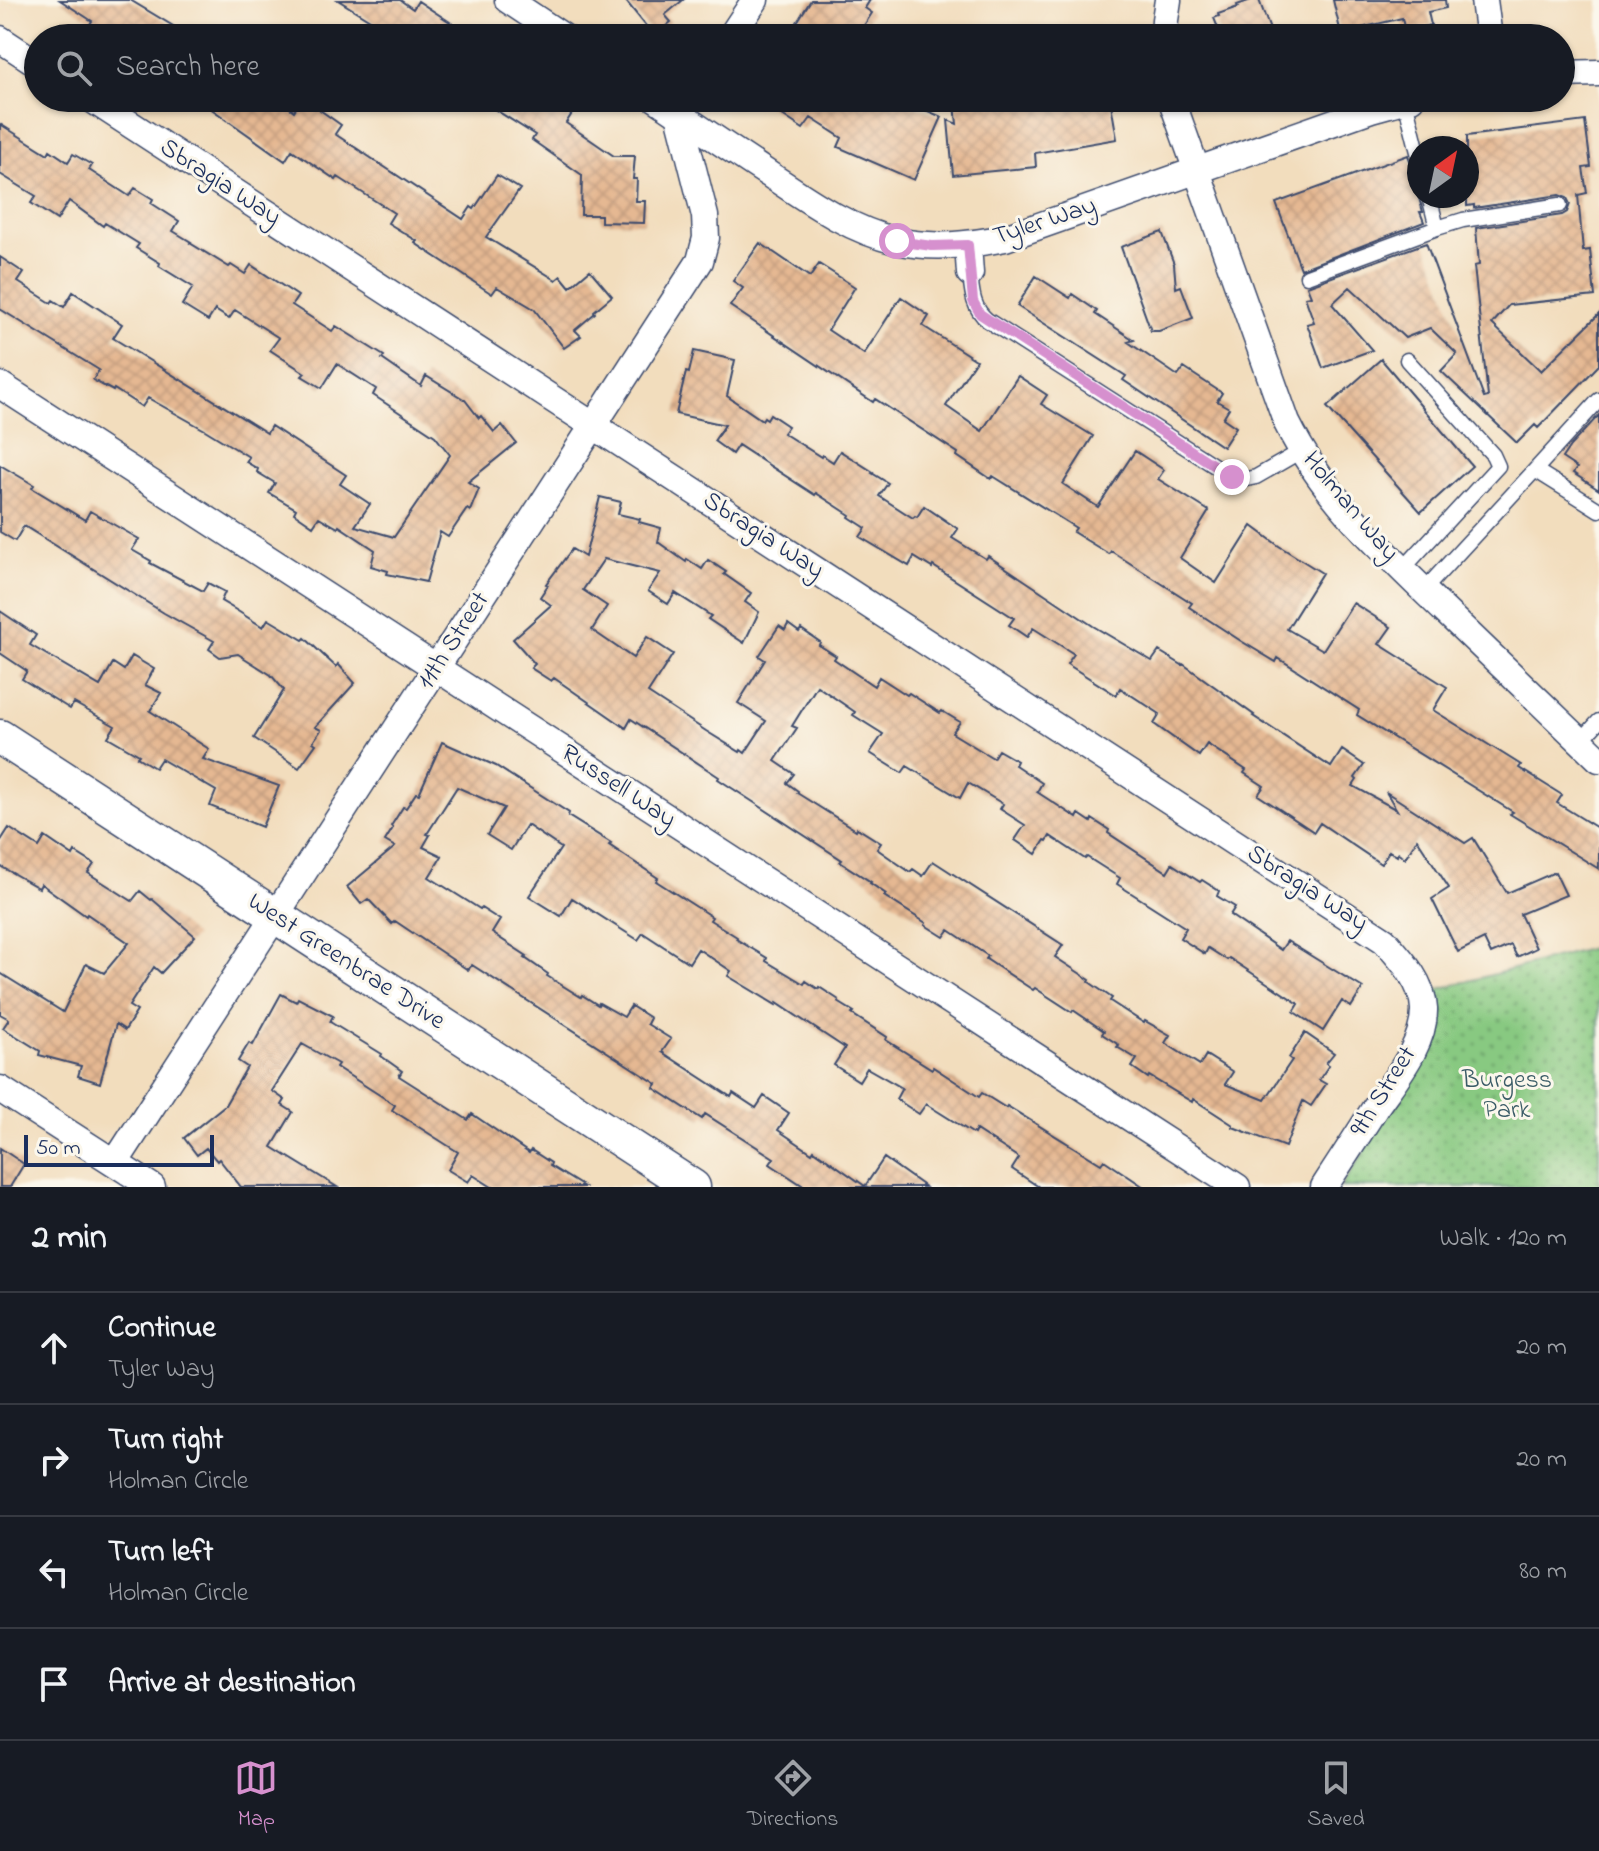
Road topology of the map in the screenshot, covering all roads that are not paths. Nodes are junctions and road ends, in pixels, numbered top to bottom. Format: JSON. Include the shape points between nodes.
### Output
{"nodes":[{"id":1,"x":508,"y":0,"type":"edge"},
{"id":2,"x":755,"y":0,"type":"edge"},
{"id":3,"x":1168,"y":0,"type":"edge"},
{"id":4,"x":1484,"y":0,"type":"edge"},
{"id":5,"x":544,"y":24,"type":"edge"},
{"id":6,"x":739,"y":24,"type":"edge"},
{"id":7,"x":1165,"y":24,"type":"edge"},
{"id":8,"x":1487,"y":24,"type":"edge"},
{"id":9,"x":0,"y":39,"type":"edge"},
{"id":10,"x":24,"y":55,"type":"edge"},
{"id":11,"x":1599,"y":73,"type":"edge"},
{"id":12,"x":1575,"y":74,"type":"edge"},
{"id":13,"x":112,"y":112,"type":"edge"},
{"id":14,"x":686,"y":112,"type":"edge"},
{"id":15,"x":693,"y":112,"type":"edge"},
{"id":16,"x":1176,"y":112,"type":"edge"},
{"id":17,"x":1363,"y":112,"type":"edge"},
{"id":18,"x":1411,"y":112,"type":"edge"},
{"id":19,"x":1415,"y":136,"type":"edge"},
{"id":20,"x":1196,"y":171,"type":"junction"},
{"id":21,"x":1560,"y":205,"type":"dead end"},
{"id":22,"x":1432,"y":208,"type":"edge"},
{"id":23,"x":1437,"y":228,"type":"junction"},
{"id":24,"x":968,"y":245,"type":"junction"},
{"id":25,"x":970,"y":273,"type":"joint"},
{"id":26,"x":1307,"y":276,"type":"dead end"},
{"id":27,"x":1407,"y":360,"type":"dead end"},
{"id":28,"x":0,"y":385,"type":"edge"},
{"id":29,"x":1599,"y":400,"type":"edge"},
{"id":30,"x":594,"y":426,"type":"junction"},
{"id":31,"x":1301,"y":451,"type":"junction"},
{"id":32,"x":1535,"y":470,"type":"junction"},
{"id":33,"x":1599,"y":510,"type":"edge"},
{"id":34,"x":1402,"y":570,"type":"junction"},
{"id":35,"x":1424,"y":590,"type":"junction"},
{"id":36,"x":436,"y":668,"type":"junction"},
{"id":37,"x":1599,"y":721,"type":"edge"},
{"id":38,"x":0,"y":737,"type":"edge"},
{"id":39,"x":1590,"y":750,"type":"edge"},
{"id":40,"x":275,"y":916,"type":"junction"},
{"id":41,"x":1420,"y":991,"type":"joint"},
{"id":42,"x":0,"y":1089,"type":"edge"},
{"id":43,"x":115,"y":1163,"type":"junction"},
{"id":44,"x":152,"y":1187,"type":"edge"},
{"id":45,"x":693,"y":1187,"type":"edge"},
{"id":46,"x":1237,"y":1187,"type":"edge"},
{"id":47,"x":1324,"y":1187,"type":"edge"}],
"edges":[{"from":1,"to":5,"type":"street"},
{"from":2,"to":6,"type":"street"},
{"from":3,"to":7,"type":"street"},
{"from":4,"to":8,"type":"street"},
{"from":9,"to":10,"type":"street"},
{"from":11,"to":12,"type":"street"},
{"from":13,"to":30,"type":"street","name":"Sbragia Way"},
{"from":14,"to":30,"type":"street","name":"11th Street","via":[[705,216],[700,261]]},
{"from":15,"to":24,"type":"street","name":"Tyler Way","via":[[826,213],[862,231],[909,243]]},
{"from":16,"to":20,"type":"street","name":"Holman Way"},
{"from":17,"to":20,"type":"street","name":"Tyler Way"},
{"from":18,"to":19,"type":"lane"},
{"from":20,"to":24,"type":"street","name":"Tyler Way","via":[[1005,238]]},
{"from":20,"to":31,"type":"street","name":"Holman Way"},
{"from":21,"to":23,"type":"lane"},
{"from":22,"to":23,"type":"lane"},
{"from":23,"to":26,"type":"lane"},
{"from":24,"to":25,"type":"street"},
{"from":25,"to":31,"type":"lane","via":[[973,301],[987,320],[1232,477],[1256,477]]},
{"from":27,"to":34,"type":"lane","via":[[1498,466]]},
{"from":28,"to":36,"type":"street","name":"Russell Way"},
{"from":29,"to":32,"type":"lane"},
{"from":30,"to":36,"type":"street","name":"11th Street"},
{"from":30,"to":41,"type":"street","name":"Sbragia Way","via":[[1384,940]]},
{"from":31,"to":34,"type":"street","name":"Holman Way","via":[[1342,506]]},
{"from":32,"to":33,"type":"lane"},
{"from":32,"to":35,"type":"lane"},
{"from":34,"to":35,"type":"street","name":"Holman Way"},
{"from":35,"to":39,"type":"street","name":"Holman Way"},
{"from":36,"to":40,"type":"street","name":"11th Street"},
{"from":36,"to":46,"type":"street","name":"Russell Way"},
{"from":37,"to":39,"type":"lane"},
{"from":38,"to":40,"type":"street","name":"West Greenbrae Drive"},
{"from":40,"to":43,"type":"street","name":"11th Street"},
{"from":40,"to":45,"type":"street","name":"West Greenbrae Drive"},
{"from":41,"to":47,"type":"street","name":"9th Street","via":[[1422,1025],[1409,1057]]},
{"from":42,"to":43,"type":"street"},
{"from":43,"to":44,"type":"street"}]}
